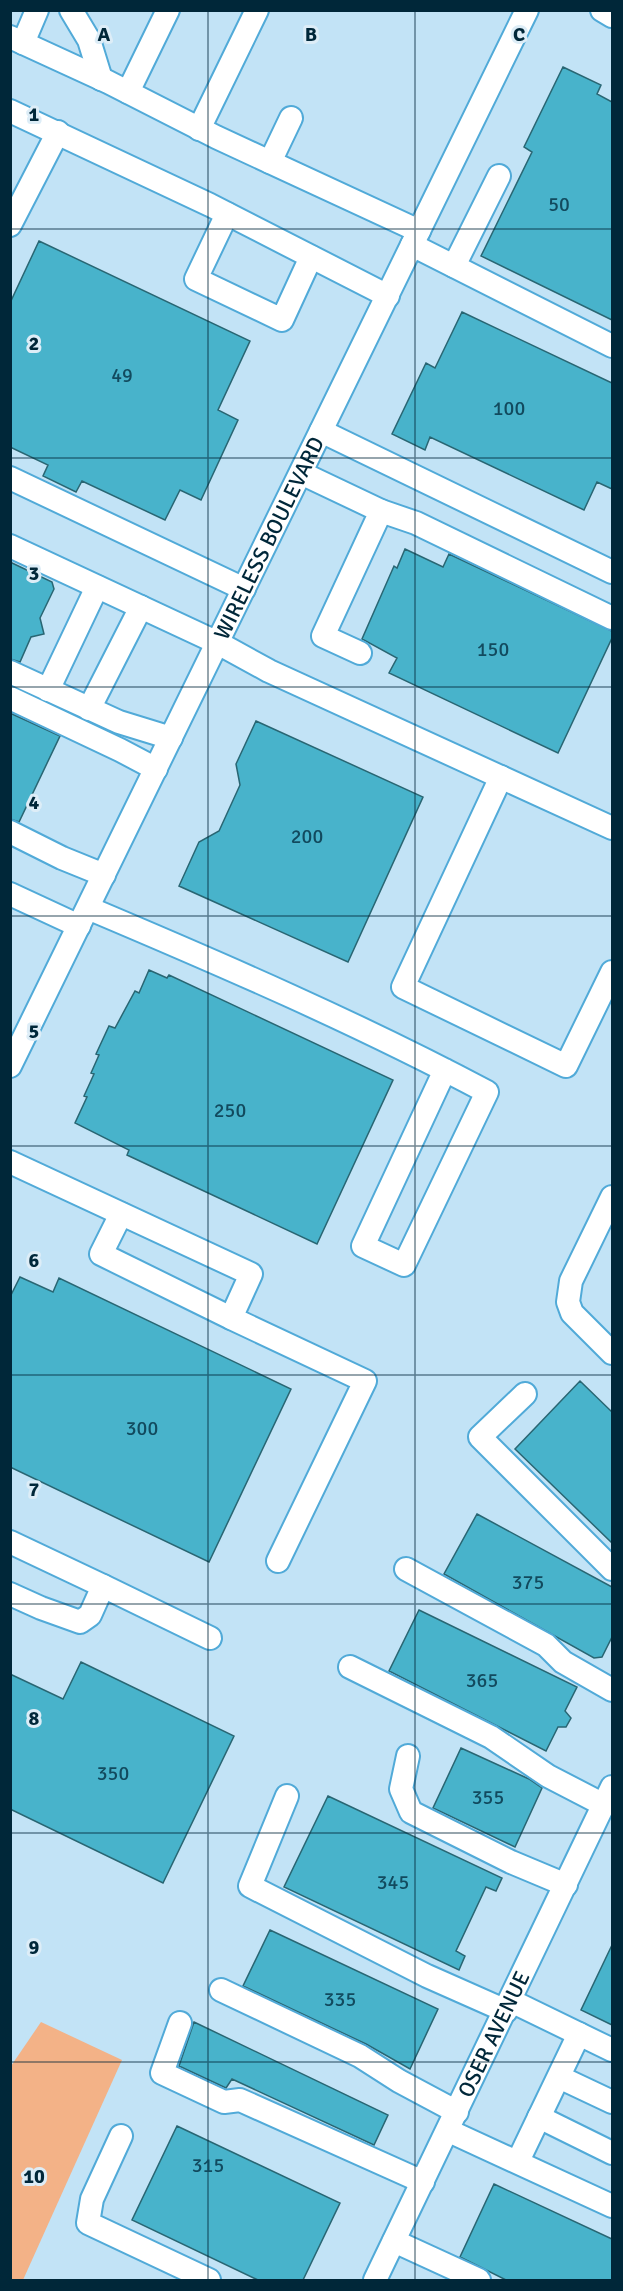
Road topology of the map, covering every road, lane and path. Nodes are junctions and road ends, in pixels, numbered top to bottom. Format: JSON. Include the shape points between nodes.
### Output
{"nodes":[{"id":1,"x":37,"y":10,"type":"edge"},
{"id":2,"x":71,"y":10,"type":"edge"},
{"id":3,"x":168,"y":10,"type":"edge"},
{"id":4,"x":257,"y":10,"type":"edge"},
{"id":5,"x":527,"y":10,"type":"edge"},
{"id":6,"x":602,"y":10,"type":"edge"},
{"id":7,"x":612,"y":16,"type":"edge"},
{"id":8,"x":17,"y":40,"type":"edge"},
{"id":9,"x":101,"y":79,"type":"junction"},
{"id":10,"x":128,"y":92,"type":"junction"},
{"id":11,"x":10,"y":111,"type":"edge"},
{"id":12,"x":291,"y":118,"type":"dead end"},
{"id":13,"x":200,"y":129,"type":"junction"},
{"id":14,"x":58,"y":132,"type":"junction"},
{"id":15,"x":270,"y":162,"type":"junction"},
{"id":16,"x":499,"y":176,"type":"dead end"},
{"id":17,"x":226,"y":214,"type":"junction"},
{"id":18,"x":10,"y":225,"type":"edge"},
{"id":19,"x":416,"y":238,"type":"junction"},
{"id":20,"x":311,"y":257,"type":"junction"},
{"id":21,"x":454,"y":266,"type":"junction"},
{"id":22,"x":388,"y":296,"type":"junction"},
{"id":23,"x":612,"y":346,"type":"edge"},
{"id":24,"x":321,"y":431,"type":"junction"},
{"id":25,"x":301,"y":473,"type":"junction"},
{"id":26,"x":10,"y":478,"type":"edge"},
{"id":27,"x":381,"y":511,"type":"junction"},
{"id":28,"x":10,"y":546,"type":"edge"},
{"id":29,"x":612,"y":572,"type":"edge"},
{"id":30,"x":97,"y":586,"type":"junction"},
{"id":31,"x":244,"y":589,"type":"junction"},
{"id":32,"x":141,"y":607,"type":"junction"},
{"id":33,"x":612,"y":618,"type":"edge"},
{"id":34,"x":218,"y":643,"type":"junction"},
{"id":35,"x":360,"y":652,"type":"dead end"},
{"id":36,"x":10,"y":672,"type":"edge"},
{"id":37,"x":48,"y":690,"type":"junction"},
{"id":38,"x":10,"y":699,"type":"edge"},
{"id":39,"x":89,"y":709,"type":"junction"},
{"id":40,"x":171,"y":738,"type":"junction"},
{"id":41,"x":156,"y":769,"type":"junction"},
{"id":42,"x":501,"y":777,"type":"junction"},
{"id":43,"x":612,"y":828,"type":"edge"},
{"id":44,"x":10,"y":832,"type":"edge"},
{"id":45,"x":104,"y":875,"type":"junction"},
{"id":46,"x":11,"y":895,"type":"edge"},
{"id":47,"x":83,"y":917,"type":"junction"},
{"id":48,"x":612,"y":972,"type":"edge"},
{"id":49,"x":10,"y":1066,"type":"edge"},
{"id":50,"x":445,"y":1070,"type":"junction"},
{"id":51,"x":10,"y":1162,"type":"edge"},
{"id":52,"x":612,"y":1197,"type":"edge"},
{"id":53,"x":121,"y":1214,"type":"junction"},
{"id":54,"x":231,"y":1318,"type":"junction"},
{"id":55,"x":612,"y":1353,"type":"edge"},
{"id":56,"x":525,"y":1394,"type":"dead end"},
{"id":57,"x":10,"y":1542,"type":"edge"},
{"id":58,"x":278,"y":1561,"type":"dead end"},
{"id":59,"x":406,"y":1569,"type":"dead end"},
{"id":60,"x":612,"y":1569,"type":"edge"},
{"id":61,"x":103,"y":1586,"type":"junction"},
{"id":62,"x":10,"y":1594,"type":"edge"},
{"id":63,"x":210,"y":1638,"type":"dead end"},
{"id":64,"x":350,"y":1667,"type":"dead end"},
{"id":65,"x":612,"y":1690,"type":"edge"},
{"id":66,"x":408,"y":1756,"type":"dead end"},
{"id":67,"x":287,"y":1796,"type":"dead end"},
{"id":68,"x":607,"y":1808,"type":"edge"},
{"id":69,"x":566,"y":1885,"type":"junction"},
{"id":70,"x":221,"y":1990,"type":"dead end"},
{"id":71,"x":508,"y":2006,"type":"junction"},
{"id":72,"x":180,"y":2023,"type":"dead end"},
{"id":73,"x":579,"y":2034,"type":"junction"},
{"id":74,"x":612,"y":2050,"type":"edge"},
{"id":75,"x":559,"y":2077,"type":"junction"},
{"id":76,"x":612,"y":2102,"type":"edge"},
{"id":77,"x":539,"y":2117,"type":"junction"},
{"id":78,"x":453,"y":2121,"type":"junction"},
{"id":79,"x":121,"y":2136,"type":"dead end"},
{"id":80,"x":612,"y":2153,"type":"edge"},
{"id":81,"x":518,"y":2161,"type":"junction"},
{"id":82,"x":423,"y":2182,"type":"junction"},
{"id":83,"x":612,"y":2206,"type":"edge"},
{"id":84,"x":394,"y":2241,"type":"junction"},
{"id":85,"x":209,"y":2280,"type":"edge"},
{"id":86,"x":375,"y":2280,"type":"edge"},
{"id":87,"x":479,"y":2280,"type":"edge"}],
"edges":[{"from":1,"to":8,"type":"street"},
{"from":2,"to":9,"type":"street","via":[[89,40]]},
{"from":3,"to":10,"type":"street"},
{"from":4,"to":13,"type":"street"},
{"from":5,"to":19,"type":"street","name":"WIRELESS BOULEVARD"},
{"from":6,"to":7,"type":"street"},
{"from":8,"to":9,"type":"street"},
{"from":9,"to":10,"type":"street"},
{"from":10,"to":13,"type":"street"},
{"from":11,"to":14,"type":"street"},
{"from":12,"to":15,"type":"street"},
{"from":13,"to":15,"type":"street"},
{"from":14,"to":17,"type":"street"},
{"from":14,"to":18,"type":"street"},
{"from":15,"to":19,"type":"street"},
{"from":16,"to":21,"type":"street"},
{"from":17,"to":20,"type":"street"},
{"from":17,"to":20,"type":"street","via":[[196,279],[282,320]]},
{"from":19,"to":21,"type":"street"},
{"from":19,"to":22,"type":"street","name":"WIRELESS BOULEVARD"},
{"from":20,"to":22,"type":"street"},
{"from":21,"to":23,"type":"street"},
{"from":22,"to":24,"type":"street","name":"WIRELESS BOULEVARD"},
{"from":24,"to":25,"type":"street","name":"WIRELESS BOULEVARD"},
{"from":24,"to":29,"type":"street"},
{"from":25,"to":27,"type":"street"},
{"from":25,"to":31,"type":"street","name":"WIRELESS BOULEVARD"},
{"from":26,"to":31,"type":"street"},
{"from":27,"to":33,"type":"street","via":[[416,522]]},
{"from":27,"to":35,"type":"street","via":[[323,636]]},
{"from":28,"to":30,"type":"street"},
{"from":30,"to":32,"type":"street"},
{"from":30,"to":37,"type":"street"},
{"from":31,"to":34,"type":"street","name":"WIRELESS BOULEVARD"},
{"from":32,"to":34,"type":"street"},
{"from":32,"to":39,"type":"street"},
{"from":34,"to":40,"type":"street","name":"WIRELESS BOULEVARD"},
{"from":34,"to":42,"type":"street","via":[[269,671]]},
{"from":36,"to":37,"type":"street"},
{"from":37,"to":39,"type":"street"},
{"from":38,"to":41,"type":"street"},
{"from":39,"to":40,"type":"street","via":[[119,723]]},
{"from":40,"to":41,"type":"street","name":"WIRELESS BOULEVARD"},
{"from":41,"to":45,"type":"street","name":"WIRELESS BOULEVARD"},
{"from":42,"to":43,"type":"street"},
{"from":42,"to":48,"type":"street","via":[[403,987],[566,1066]]},
{"from":44,"to":45,"type":"street"},
{"from":45,"to":47,"type":"street","name":"WIRELESS BOULEVARD"},
{"from":46,"to":47,"type":"street"},
{"from":47,"to":49,"type":"street","name":"WIRELESS BOULEVARD"},
{"from":47,"to":50,"type":"street","via":[[233,969]]},
{"from":50,"to":50,"type":"street","via":[[486,1092],[404,1265],[363,1246]]},
{"from":51,"to":53,"type":"street"},
{"from":52,"to":55,"type":"street","via":[[571,1281],[568,1302],[572,1313]]},
{"from":53,"to":54,"type":"street","via":[[101,1254]]},
{"from":53,"to":54,"type":"street","via":[[251,1274]]},
{"from":54,"to":58,"type":"street","via":[[365,1382]]},
{"from":56,"to":60,"type":"street","via":[[480,1437]]},
{"from":57,"to":61,"type":"street"},
{"from":59,"to":65,"type":"street","via":[[546,1645],[563,1662]]},
{"from":61,"to":62,"type":"street","via":[[90,1615],[80,1622]]},
{"from":61,"to":63,"type":"street"},
{"from":64,"to":68,"type":"street","via":[[491,1737],[548,1776]]},
{"from":66,"to":69,"type":"street","via":[[401,1789],[411,1812]]},
{"from":67,"to":71,"type":"street","via":[[250,1886],[427,1976]]},
{"from":68,"to":69,"type":"street","name":"OSER AVENUE"},
{"from":69,"to":71,"type":"street","name":"OSER AVENUE"},
{"from":70,"to":78,"type":"street","via":[[360,2056]]},
{"from":71,"to":73,"type":"street"},
{"from":71,"to":78,"type":"street","name":"OSER AVENUE"},
{"from":72,"to":82,"type":"street","via":[[162,2073],[224,2102],[240,2100]]},
{"from":73,"to":74,"type":"street"},
{"from":73,"to":75,"type":"street"},
{"from":75,"to":76,"type":"street"},
{"from":75,"to":77,"type":"street"},
{"from":77,"to":80,"type":"street"},
{"from":77,"to":81,"type":"street"},
{"from":78,"to":81,"type":"street"},
{"from":78,"to":82,"type":"street","name":"OSER AVENUE"},
{"from":79,"to":85,"type":"street","via":[[92,2199],[88,2223]]},
{"from":81,"to":83,"type":"street"},
{"from":82,"to":84,"type":"street","name":"OSER AVENUE"},
{"from":84,"to":86,"type":"street","name":"OSER AVENUE"},
{"from":84,"to":87,"type":"street"}]}
